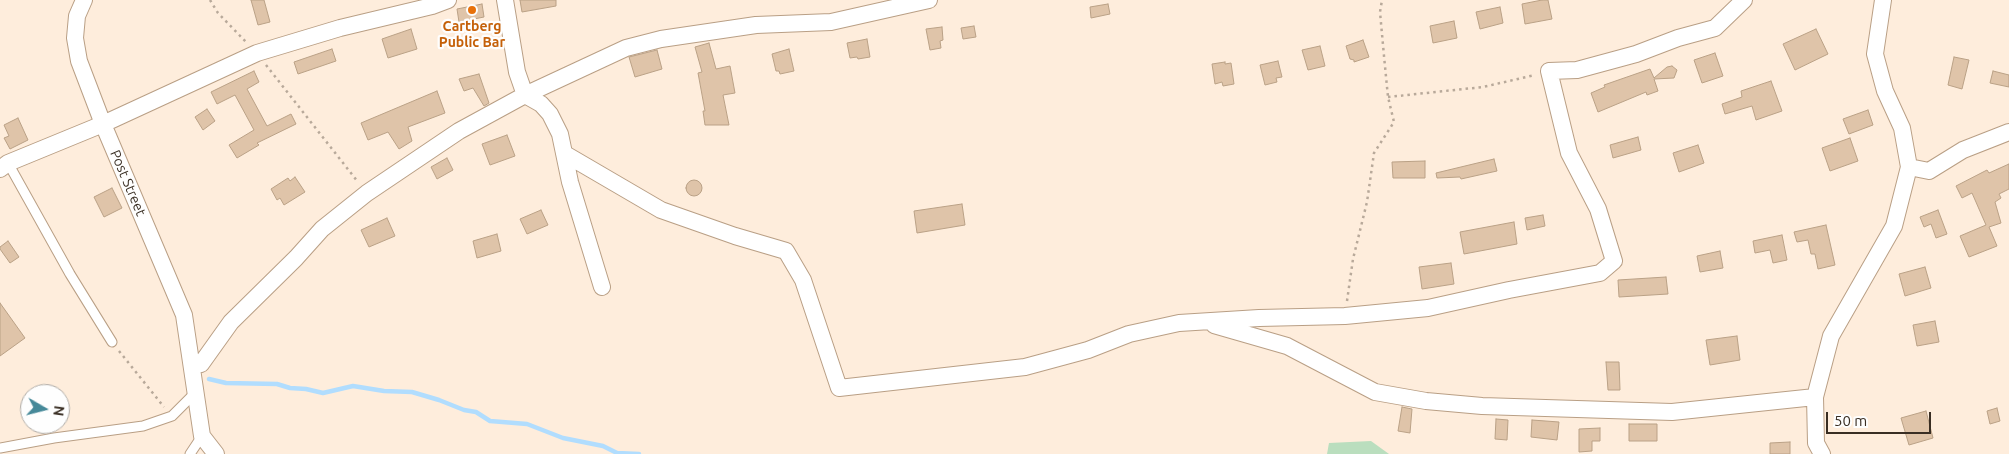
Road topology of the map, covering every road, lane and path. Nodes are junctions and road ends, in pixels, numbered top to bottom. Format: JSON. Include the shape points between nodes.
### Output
{"nodes":[{"id":1,"x":84,"y":0,"type":"edge"},
{"id":2,"x":210,"y":0,"type":"edge"},
{"id":3,"x":448,"y":0,"type":"edge"},
{"id":4,"x":505,"y":0,"type":"edge"},
{"id":5,"x":929,"y":0,"type":"edge"},
{"id":6,"x":1382,"y":0,"type":"edge"},
{"id":7,"x":1744,"y":0,"type":"edge"},
{"id":8,"x":1883,"y":0,"type":"edge"},
{"id":9,"x":257,"y":53,"type":"junction"},
{"id":10,"x":1549,"y":71,"type":"junction"},
{"id":11,"x":525,"y":95,"type":"junction"},
{"id":12,"x":1388,"y":97,"type":"junction"},
{"id":13,"x":103,"y":124,"type":"junction"},
{"id":14,"x":2008,"y":134,"type":"edge"},
{"id":15,"x":565,"y":154,"type":"junction"},
{"id":16,"x":4,"y":166,"type":"edge"},
{"id":17,"x":1908,"y":167,"type":"junction"},
{"id":18,"x":367,"y":193,"type":"junction"},
{"id":19,"x":602,"y":287,"type":"dead end"},
{"id":20,"x":1345,"y":316,"type":"junction"},
{"id":21,"x":1202,"y":321,"type":"junction"},
{"id":22,"x":112,"y":342,"type":"joint"},
{"id":23,"x":193,"y":366,"type":"junction"},
{"id":24,"x":194,"y":393,"type":"junction"},
{"id":25,"x":1815,"y":397,"type":"junction"},
{"id":26,"x":172,"y":416,"type":"junction"},
{"id":27,"x":202,"y":436,"type":"junction"},
{"id":28,"x":0,"y":448,"type":"edge"},
{"id":29,"x":190,"y":454,"type":"edge"},
{"id":30,"x":216,"y":454,"type":"edge"},
{"id":31,"x":1822,"y":454,"type":"edge"}],
"edges":[{"from":1,"to":13,"type":"street","name":"Post Street","via":[[77,16],[75,38],[79,61]]},
{"from":2,"to":9,"type":"path","via":[[218,13]]},
{"from":3,"to":9,"type":"street"},
{"from":4,"to":11,"type":"street","via":[[517,72]]},
{"from":5,"to":11,"type":"street","via":[[831,22],[756,25],[661,38],[626,48]]},
{"from":6,"to":12,"type":"path","via":[[1380,12]]},
{"from":7,"to":10,"type":"street","via":[[1715,28],[1577,70]]},
{"from":8,"to":17,"type":"street","via":[[1875,54],[1884,91],[1902,128]]},
{"from":9,"to":13,"type":"street"},
{"from":9,"to":18,"type":"path"},
{"from":10,"to":12,"type":"path","via":[[1483,87]]},
{"from":10,"to":20,"type":"street","via":[[1569,152],[1598,209],[1614,261],[1600,273],[1428,308]]},
{"from":11,"to":15,"type":"street","via":[[541,104],[550,114]]},
{"from":11,"to":18,"type":"street","via":[[459,131]]},
{"from":12,"to":20,"type":"path","via":[[1394,122],[1374,153],[1368,202],[1353,259]]},
{"from":13,"to":16,"type":"street"},
{"from":13,"to":23,"type":"street","name":"Post Street","via":[[184,315]]},
{"from":14,"to":17,"type":"street","via":[[1963,150],[1929,171]]},
{"from":15,"to":19,"type":"street","via":[[570,182]]},
{"from":15,"to":21,"type":"street","via":[[661,210],[786,251],[803,280],[839,388],[1025,367],[1088,350],[1137,332]]},
{"from":16,"to":22,"type":"lane"},
{"from":17,"to":25,"type":"street","via":[[1894,226],[1831,336]]},
{"from":18,"to":23,"type":"street","via":[[322,229],[231,322],[201,364]]},
{"from":20,"to":21,"type":"street"},
{"from":21,"to":25,"type":"street","via":[[1287,346],[1375,392],[1426,401],[1672,412]]},
{"from":22,"to":26,"type":"path"},
{"from":23,"to":24,"type":"street","name":"Post Street"},
{"from":24,"to":26,"type":"lane"},
{"from":24,"to":27,"type":"street","name":"Post Street"},
{"from":25,"to":31,"type":"street","via":[[1816,444]]},
{"from":26,"to":28,"type":"lane","via":[[143,426]]},
{"from":27,"to":29,"type":"lane"},
{"from":27,"to":30,"type":"street"}]}
